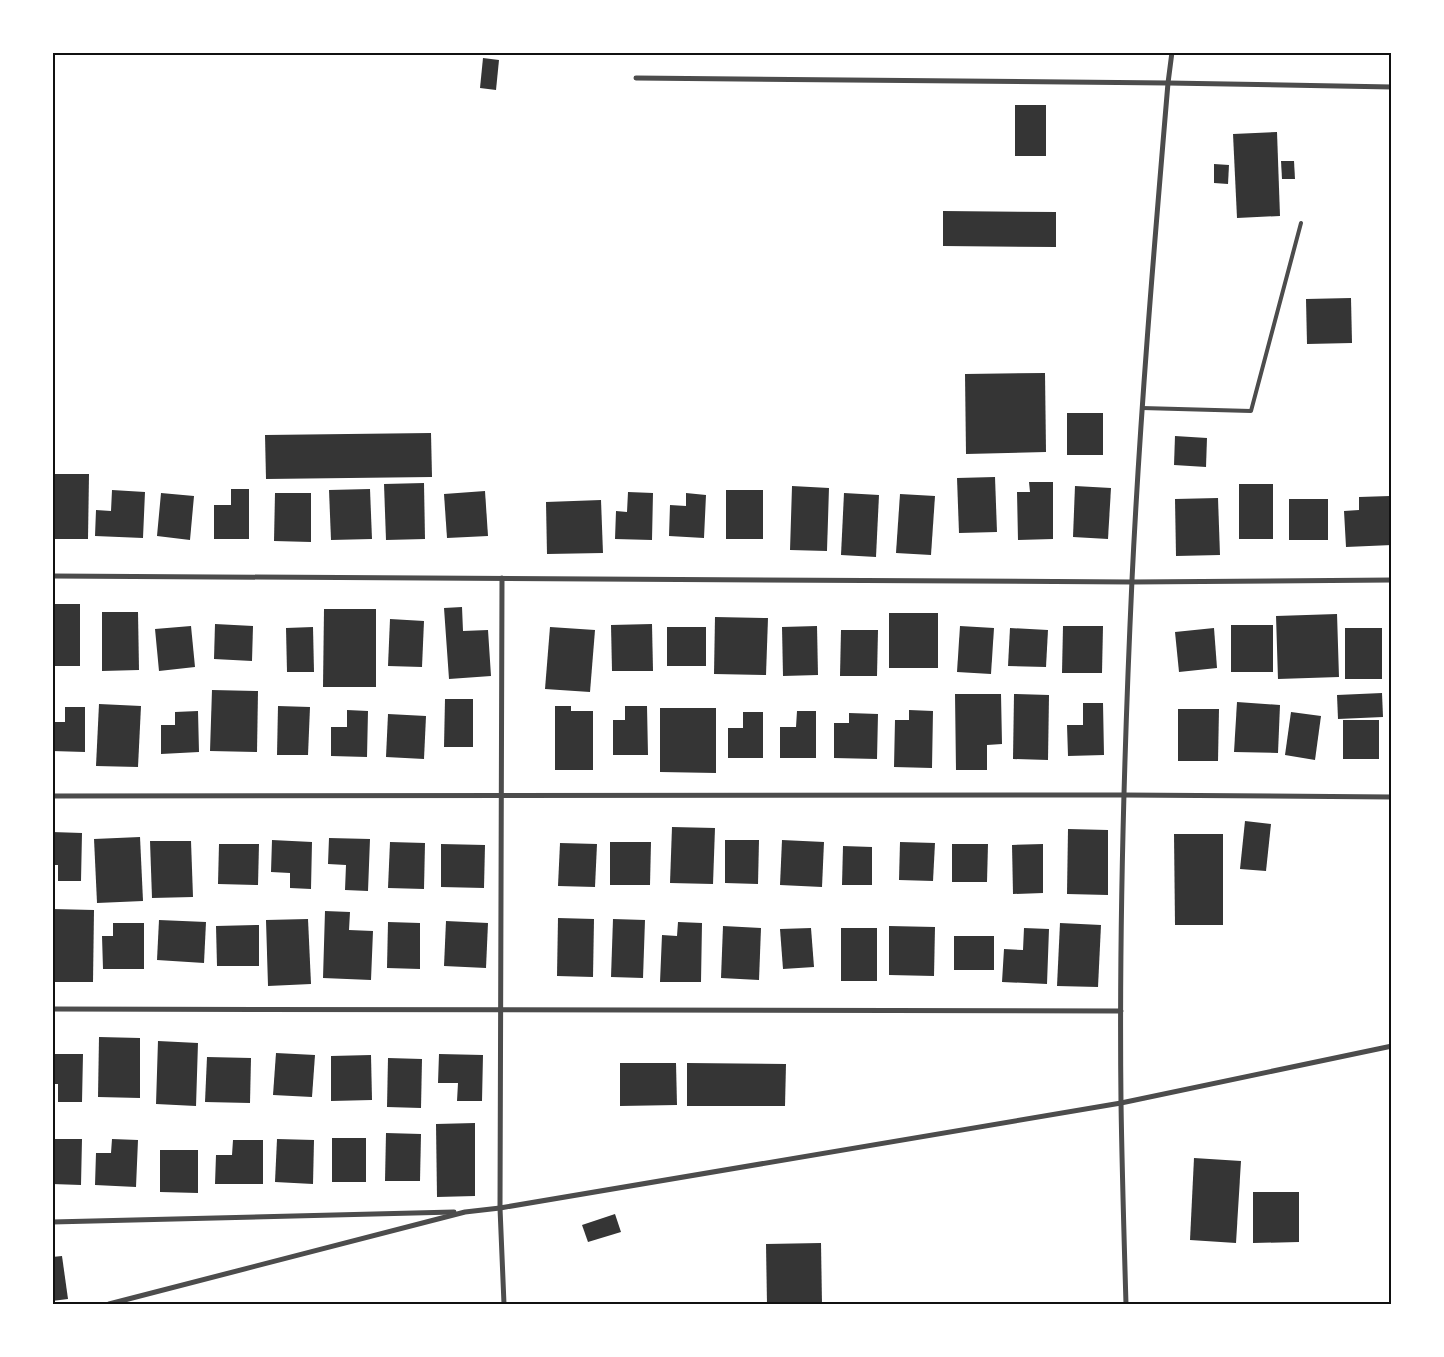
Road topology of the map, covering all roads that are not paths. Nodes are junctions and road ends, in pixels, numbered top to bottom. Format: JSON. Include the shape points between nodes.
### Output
{"nodes":[{"id":1,"x":1172,"y":52,"type":"edge"},
{"id":2,"x":636,"y":78,"type":"dead end"},
{"id":3,"x":1168,"y":83,"type":"junction"},
{"id":4,"x":1392,"y":88,"type":"edge"},
{"id":5,"x":1301,"y":223,"type":"dead end"},
{"id":6,"x":1142,"y":408,"type":"junction"},
{"id":7,"x":52,"y":576,"type":"edge"},
{"id":8,"x":502,"y":578,"type":"junction"},
{"id":9,"x":1392,"y":580,"type":"edge"},
{"id":10,"x":1132,"y":582,"type":"junction"},
{"id":11,"x":1124,"y":795,"type":"junction"},
{"id":12,"x":52,"y":796,"type":"edge"},
{"id":13,"x":502,"y":796,"type":"junction"},
{"id":14,"x":1392,"y":797,"type":"edge"},
{"id":15,"x":52,"y":1009,"type":"edge"},
{"id":16,"x":501,"y":1009,"type":"junction"},
{"id":17,"x":1121,"y":1011,"type":"junction"},
{"id":18,"x":1392,"y":1046,"type":"edge"},
{"id":19,"x":1121,"y":1103,"type":"junction"},
{"id":20,"x":500,"y":1208,"type":"junction"},
{"id":21,"x":465,"y":1212,"type":"junction"},
{"id":22,"x":52,"y":1222,"type":"edge"},
{"id":23,"x":109,"y":1304,"type":"edge"},
{"id":24,"x":504,"y":1304,"type":"edge"},
{"id":25,"x":1126,"y":1304,"type":"edge"}],
"edges":[{"from":1,"to":3,"type":"street"},
{"from":2,"to":3,"type":"street"},
{"from":3,"to":4,"type":"street"},
{"from":3,"to":6,"type":"street"},
{"from":5,"to":6,"type":"lane","via":[[1251,411]]},
{"from":6,"to":10,"type":"street"},
{"from":7,"to":8,"type":"street"},
{"from":8,"to":10,"type":"street"},
{"from":8,"to":13,"type":"street"},
{"from":9,"to":10,"type":"street"},
{"from":10,"to":11,"type":"street"},
{"from":11,"to":13,"type":"street"},
{"from":11,"to":14,"type":"street"},
{"from":11,"to":17,"type":"street"},
{"from":12,"to":13,"type":"street"},
{"from":13,"to":16,"type":"street"},
{"from":15,"to":16,"type":"street"},
{"from":16,"to":17,"type":"street"},
{"from":16,"to":20,"type":"street"},
{"from":17,"to":19,"type":"street"},
{"from":18,"to":19,"type":"street"},
{"from":19,"to":20,"type":"street"},
{"from":19,"to":25,"type":"street"},
{"from":20,"to":21,"type":"street"},
{"from":20,"to":24,"type":"street"},
{"from":21,"to":22,"type":"street"},
{"from":21,"to":23,"type":"street"}]}
